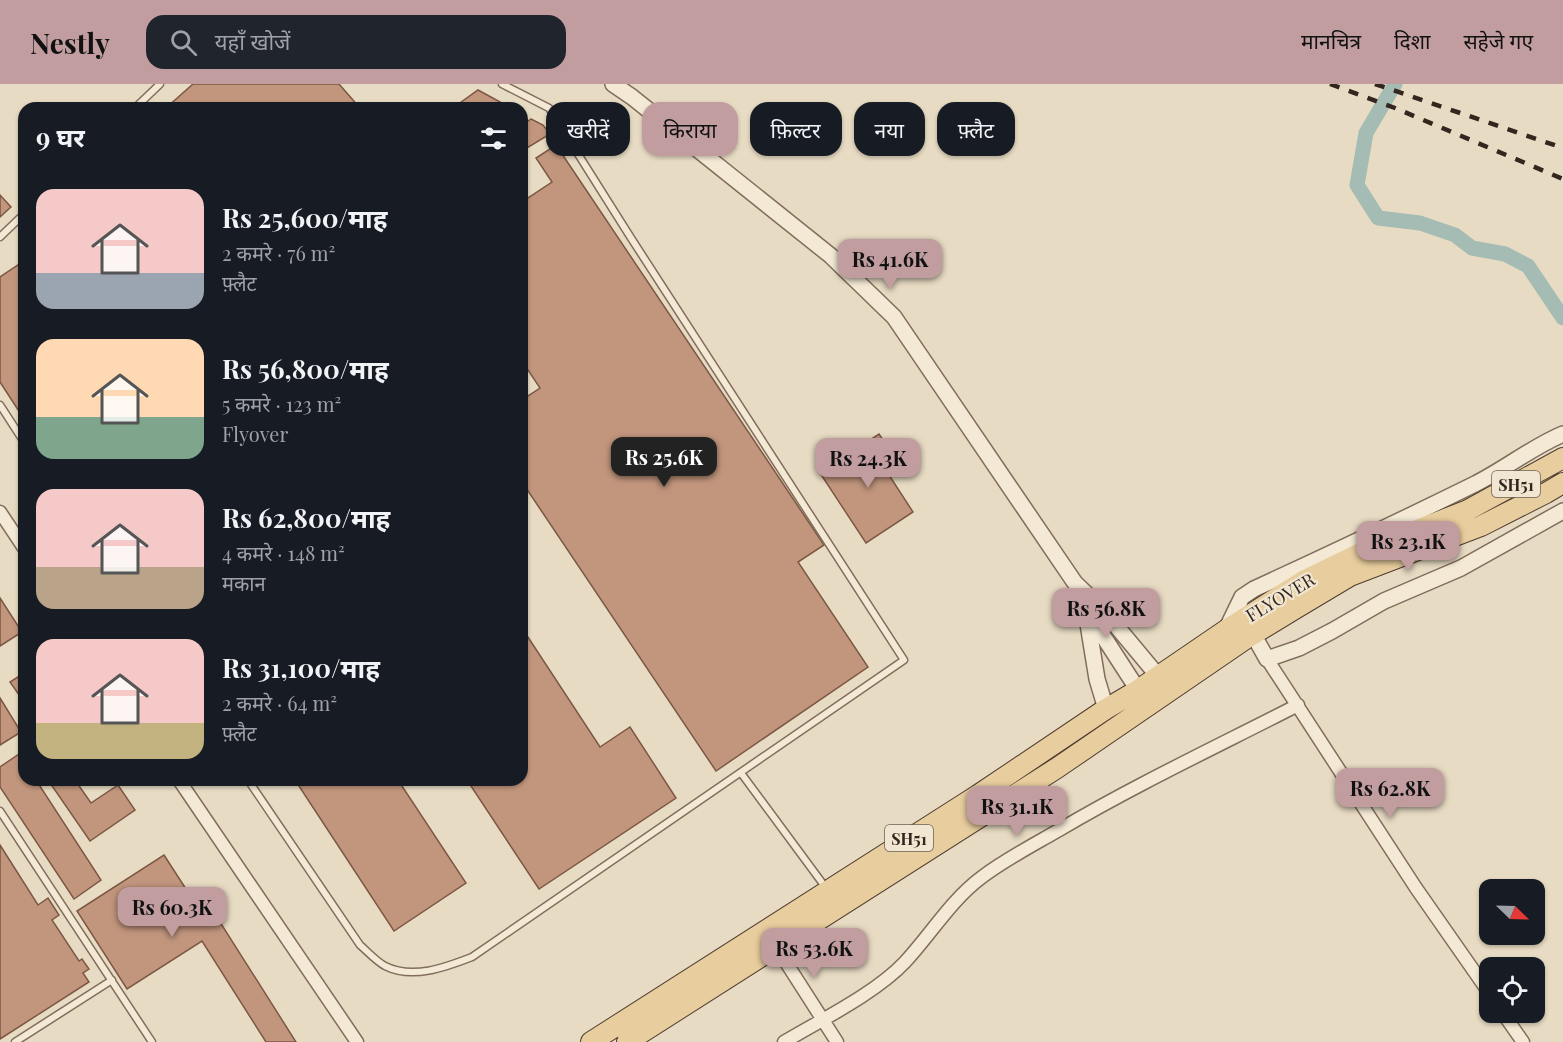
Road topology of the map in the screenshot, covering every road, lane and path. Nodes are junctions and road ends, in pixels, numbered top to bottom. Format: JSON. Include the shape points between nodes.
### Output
{"nodes":[{"id":1,"x":160,"y":84,"type":"edge"},
{"id":2,"x":502,"y":84,"type":"edge"},
{"id":3,"x":613,"y":84,"type":"edge"},
{"id":4,"x":141,"y":102,"type":"edge"},
{"id":5,"x":18,"y":220,"type":"edge"},
{"id":6,"x":0,"y":237,"type":"edge"},
{"id":7,"x":0,"y":405,"type":"edge"},
{"id":8,"x":18,"y":433,"type":"edge"},
{"id":9,"x":1563,"y":434,"type":"edge"},
{"id":10,"x":1563,"y":458,"type":"edge"},
{"id":11,"x":1563,"y":483,"type":"edge"},
{"id":12,"x":0,"y":512,"type":"edge"},
{"id":13,"x":1563,"y":512,"type":"edge"},
{"id":14,"x":18,"y":539,"type":"edge"},
{"id":15,"x":1075,"y":582,"type":"junction"},
{"id":16,"x":1085,"y":608,"type":"junction"},
{"id":17,"x":1226,"y":630,"type":"junction"},
{"id":18,"x":1253,"y":634,"type":"junction"},
{"id":19,"x":1268,"y":659,"type":"junction"},
{"id":20,"x":1158,"y":676,"type":"junction"},
{"id":21,"x":1138,"y":690,"type":"junction"},
{"id":22,"x":1298,"y":705,"type":"junction"},
{"id":23,"x":1106,"y":709,"type":"junction"},
{"id":24,"x":741,"y":772,"type":"junction"},
{"id":25,"x":184,"y":786,"type":"edge"},
{"id":26,"x":252,"y":786,"type":"edge"},
{"id":27,"x":0,"y":811,"type":"edge"},
{"id":28,"x":827,"y":890,"type":"junction"},
{"id":29,"x":771,"y":939,"type":"junction"},
{"id":30,"x":1479,"y":978,"type":"edge"},
{"id":31,"x":111,"y":980,"type":"junction"},
{"id":32,"x":822,"y":1019,"type":"junction"},
{"id":33,"x":1510,"y":1023,"type":"edge"},
{"id":34,"x":15,"y":1042,"type":"edge"},
{"id":35,"x":152,"y":1042,"type":"edge"},
{"id":36,"x":357,"y":1042,"type":"edge"},
{"id":37,"x":591,"y":1042,"type":"edge"},
{"id":38,"x":627,"y":1042,"type":"edge"},
{"id":39,"x":784,"y":1042,"type":"edge"},
{"id":40,"x":837,"y":1042,"type":"edge"},
{"id":41,"x":1523,"y":1042,"type":"edge"}],
"edges":[{"from":1,"to":4,"type":"lane"},
{"from":2,"to":24,"type":"lane","via":[[549,108],[904,660]]},
{"from":3,"to":15,"type":"street","via":[[831,256],[894,317]]},
{"from":5,"to":6,"type":"lane"},
{"from":7,"to":8,"type":"lane"},
{"from":9,"to":17,"type":"street","via":[[1477,483],[1254,589],[1242,597]]},
{"from":10,"to":17,"type":"main road","name":"FLYOVER","number":"SH51","via":[[1468,510],[1369,549],[1305,580]]},
{"from":11,"to":18,"type":"main road","name":"FLYOVER","number":"SH51","via":[[1481,526],[1350,576]]},
{"from":12,"to":14,"type":"street"},
{"from":13,"to":19,"type":"street","via":[[1461,568],[1384,601],[1299,648]]},
{"from":15,"to":16,"type":"street"},
{"from":15,"to":20,"type":"street","via":[[1104,610]]},
{"from":16,"to":21,"type":"street"},
{"from":16,"to":23,"type":"street"},
{"from":17,"to":20,"type":"main road","number":"SH51"},
{"from":18,"to":19,"type":"street"},
{"from":18,"to":29,"type":"main road","number":"SH51","via":[[1057,768]]},
{"from":19,"to":22,"type":"street"},
{"from":20,"to":21,"type":"main road","number":"SH51"},
{"from":21,"to":23,"type":"main road","number":"SH51"},
{"from":22,"to":30,"type":"street"},
{"from":22,"to":32,"type":"street","via":[[1093,810],[1002,863],[954,903],[891,975]]},
{"from":23,"to":28,"type":"main road","number":"SH51"},
{"from":24,"to":26,"type":"lane","via":[[472,957],[437,970],[405,971],[386,966],[360,945]]},
{"from":24,"to":28,"type":"lane"},
{"from":25,"to":36,"type":"street"},
{"from":27,"to":31,"type":"lane"},
{"from":28,"to":29,"type":"main road","number":"SH51"},
{"from":29,"to":32,"type":"street"},
{"from":29,"to":37,"type":"main road","number":"SH51"},
{"from":29,"to":38,"type":"main road","number":"SH51"},
{"from":31,"to":34,"type":"lane"},
{"from":31,"to":35,"type":"lane"},
{"from":32,"to":39,"type":"street"},
{"from":32,"to":40,"type":"street"},
{"from":33,"to":41,"type":"street"}]}
